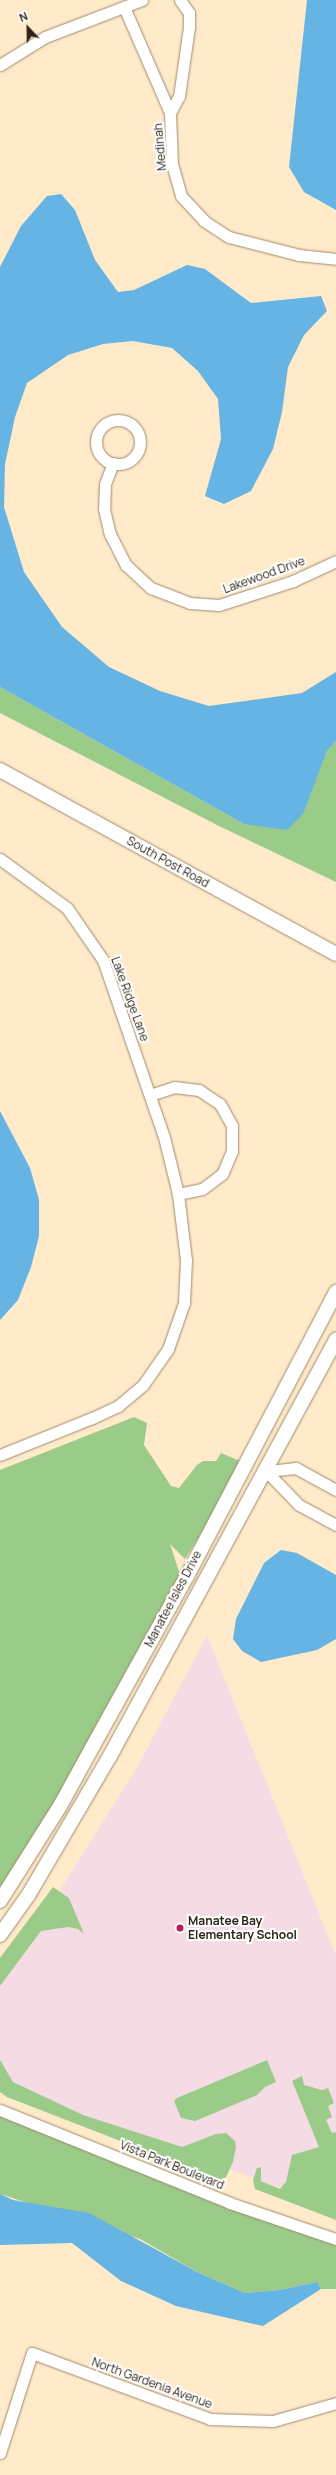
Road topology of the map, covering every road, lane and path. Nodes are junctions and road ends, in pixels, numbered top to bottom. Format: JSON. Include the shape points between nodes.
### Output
{"nodes":[{"id":1,"x":142,"y":0,"type":"edge"},
{"id":2,"x":180,"y":0,"type":"edge"},
{"id":3,"x":124,"y":6,"type":"junction"},
{"id":4,"x":0,"y":65,"type":"edge"},
{"id":5,"x":170,"y":113,"type":"junction"},
{"id":6,"x":336,"y":259,"type":"edge"},
{"id":7,"x":113,"y":463,"type":"junction"},
{"id":8,"x":336,"y":561,"type":"edge"},
{"id":9,"x":0,"y":770,"type":"edge"},
{"id":10,"x":0,"y":859,"type":"edge"},
{"id":11,"x":336,"y":954,"type":"edge"},
{"id":12,"x":150,"y":1095,"type":"junction"},
{"id":13,"x":178,"y":1194,"type":"junction"},
{"id":14,"x":336,"y":1292,"type":"edge"},
{"id":15,"x":336,"y":1339,"type":"edge"},
{"id":16,"x":0,"y":1454,"type":"edge"},
{"id":17,"x":246,"y":1463,"type":"junction"},
{"id":18,"x":266,"y":1471,"type":"junction"},
{"id":19,"x":336,"y":1490,"type":"edge"},
{"id":20,"x":336,"y":1525,"type":"edge"},
{"id":21,"x":100,"y":1732,"type":"junction"},
{"id":22,"x":118,"y":1742,"type":"junction"},
{"id":23,"x":0,"y":1901,"type":"edge"},
{"id":24,"x":0,"y":1935,"type":"edge"},
{"id":25,"x":0,"y":2110,"type":"edge"},
{"id":26,"x":336,"y":2239,"type":"edge"},
{"id":27,"x":336,"y":2403,"type":"edge"},
{"id":28,"x":0,"y":2453,"type":"edge"}],
"edges":[{"from":1,"to":3,"type":"street"},
{"from":2,"to":5,"type":"street","name":"Medinah","via":[[189,13],[189,27],[179,96]]},
{"from":3,"to":4,"type":"street","via":[[45,37]]},
{"from":3,"to":5,"type":"street"},
{"from":5,"to":6,"type":"street","name":"Medinah","via":[[172,164],[181,196],[204,221],[229,237],[299,255]]},
{"from":7,"to":7,"type":"street","via":[[130,461],[140,447],[138,430],[124,420],[107,422],[97,436],[99,453]]},
{"from":7,"to":8,"type":"street","name":"Lakewood Drive","via":[[105,484],[104,509],[110,534],[126,566],[151,588],[190,603],[219,605],[293,581]]},
{"from":9,"to":11,"type":"street","name":"South Post Road"},
{"from":10,"to":12,"type":"street","name":"Lake Ridge Lane","via":[[67,908],[103,960]]},
{"from":12,"to":13,"type":"street","name":"Lake Ridge Lane"},
{"from":12,"to":13,"type":"street","via":[[174,1087],[199,1090],[220,1104],[232,1126],[232,1151],[222,1174],[202,1189]]},
{"from":13,"to":16,"type":"street","name":"Lake Ridge Lane","via":[[186,1260],[184,1303],[168,1349],[142,1385],[118,1406]]},
{"from":14,"to":17,"type":"street","name":"Manatee Isles Drive"},
{"from":15,"to":18,"type":"street","name":"Manatee Isles Drive"},
{"from":17,"to":18,"type":"street"},
{"from":17,"to":21,"type":"street","name":"Manatee Isles Drive"},
{"from":18,"to":19,"type":"street","via":[[296,1468]]},
{"from":18,"to":20,"type":"street","via":[[299,1505]]},
{"from":18,"to":22,"type":"street","name":"Manatee Isles Drive"},
{"from":21,"to":22,"type":"street"},
{"from":21,"to":23,"type":"street","name":"Manatee Isles Drive","via":[[60,1806]]},
{"from":22,"to":24,"type":"street","name":"Manatee Isles Drive","via":[[60,1843]]},
{"from":25,"to":26,"type":"street","name":"Vista Park Boulevard","via":[[230,2203]]},
{"from":27,"to":28,"type":"street","name":"North Gardenia Avenue","via":[[273,2422],[210,2419],[32,2353]]}]}
